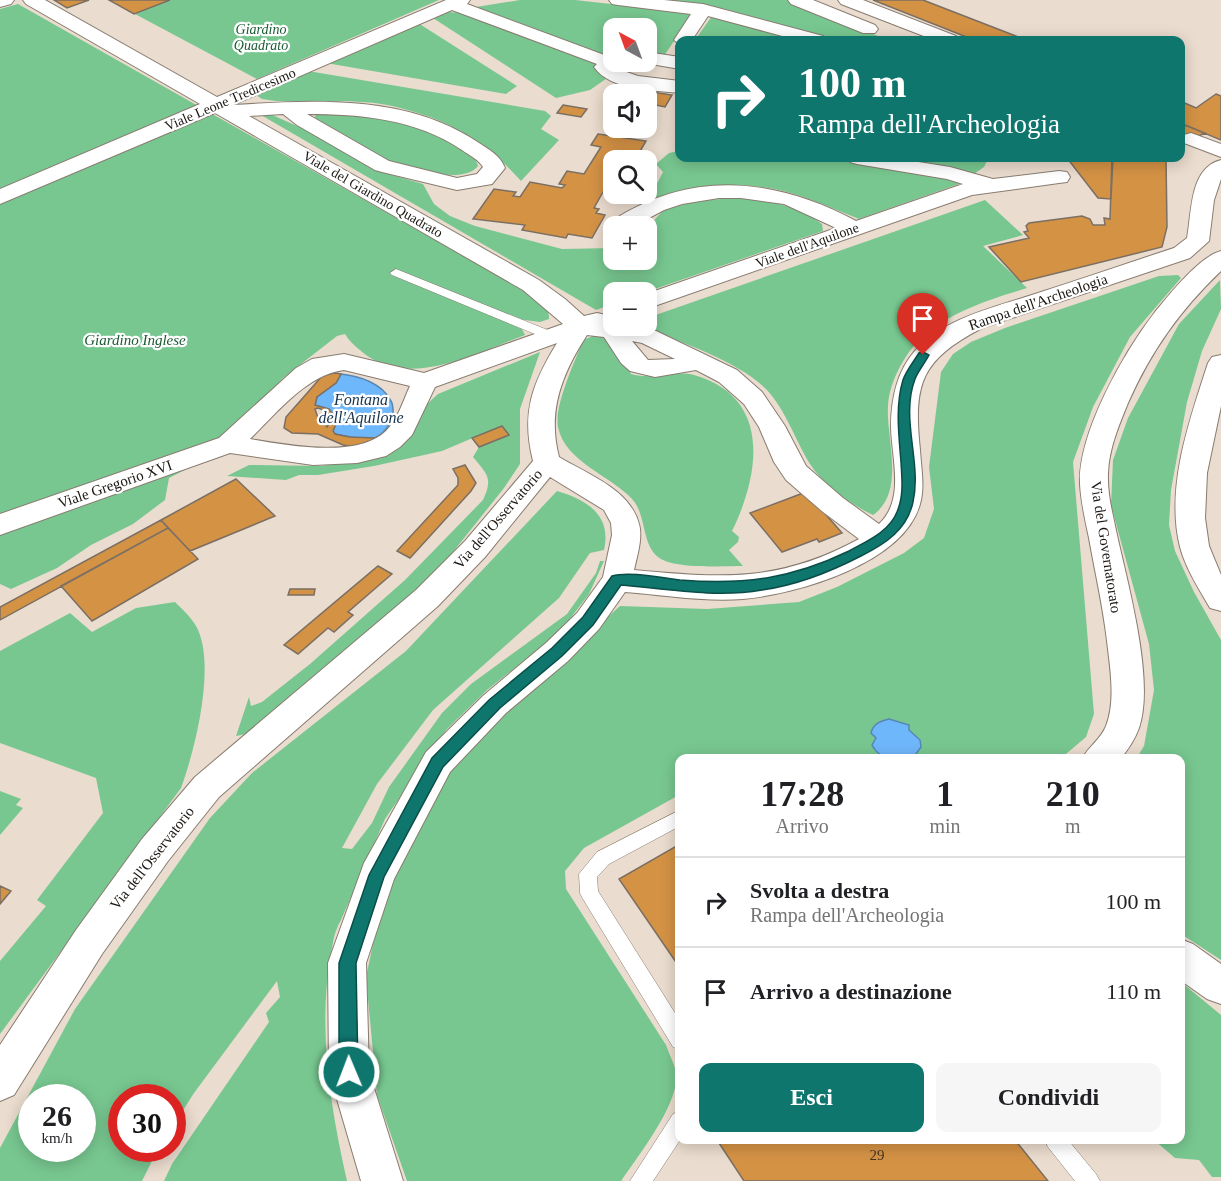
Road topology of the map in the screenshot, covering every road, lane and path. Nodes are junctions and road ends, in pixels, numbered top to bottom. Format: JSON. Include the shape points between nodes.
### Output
{"nodes":[{"id":1,"x":5,"y":0,"type":"edge"},
{"id":2,"x":32,"y":0,"type":"edge"},
{"id":3,"x":487,"y":0,"type":"edge"},
{"id":4,"x":618,"y":0,"type":"edge"},
{"id":5,"x":797,"y":0,"type":"edge"},
{"id":6,"x":847,"y":0,"type":"edge"},
{"id":7,"x":0,"y":2,"type":"edge"},
{"id":8,"x":456,"y":2,"type":"edge"},
{"id":9,"x":703,"y":9,"type":"junction"},
{"id":10,"x":686,"y":36,"type":"edge"},
{"id":11,"x":801,"y":36,"type":"edge"},
{"id":12,"x":885,"y":36,"type":"dead end"},
{"id":13,"x":939,"y":36,"type":"edge"},
{"id":14,"x":603,"y":57,"type":"edge"},
{"id":15,"x":675,"y":57,"type":"edge"},
{"id":16,"x":657,"y":58,"type":"edge"},
{"id":17,"x":606,"y":72,"type":"edge"},
{"id":18,"x":675,"y":86,"type":"edge"},
{"id":19,"x":243,"y":93,"type":"junction"},
{"id":20,"x":222,"y":108,"type":"junction"},
{"id":21,"x":280,"y":109,"type":"junction"},
{"id":22,"x":1191,"y":139,"type":"dead end"},
{"id":23,"x":1221,"y":151,"type":"edge"},
{"id":24,"x":883,"y":162,"type":"edge"},
{"id":25,"x":1221,"y":166,"type":"edge"},
{"id":26,"x":1059,"y":177,"type":"dead end"},
{"id":27,"x":992,"y":186,"type":"junction"},
{"id":28,"x":0,"y":197,"type":"edge"},
{"id":29,"x":636,"y":216,"type":"edge"},
{"id":30,"x":853,"y":228,"type":"junction"},
{"id":31,"x":1221,"y":258,"type":"edge"},
{"id":32,"x":396,"y":273,"type":"dead end"},
{"id":33,"x":657,"y":298,"type":"edge"},
{"id":34,"x":603,"y":323,"type":"edge"},
{"id":35,"x":580,"y":326,"type":"junction"},
{"id":36,"x":551,"y":336,"type":"junction"},
{"id":37,"x":647,"y":336,"type":"edge"},
{"id":38,"x":1221,"y":363,"type":"edge"},
{"id":39,"x":425,"y":382,"type":"junction"},
{"id":40,"x":230,"y":444,"type":"junction"},
{"id":41,"x":547,"y":462,"type":"junction"},
{"id":42,"x":0,"y":525,"type":"edge"},
{"id":43,"x":880,"y":540,"type":"junction"},
{"id":44,"x":617,"y":580,"type":"junction"},
{"id":45,"x":1221,"y":600,"type":"edge"},
{"id":46,"x":1104,"y":754,"type":"edge"},
{"id":47,"x":675,"y":820,"type":"edge"},
{"id":48,"x":1185,"y":961,"type":"edge"},
{"id":49,"x":1221,"y":986,"type":"edge"},
{"id":50,"x":675,"y":1032,"type":"edge"},
{"id":51,"x":0,"y":1081,"type":"edge"},
{"id":52,"x":675,"y":1128,"type":"edge"},
{"id":53,"x":1057,"y":1144,"type":"edge"},
{"id":54,"x":382,"y":1181,"type":"edge"},
{"id":55,"x":641,"y":1181,"type":"edge"},
{"id":56,"x":1089,"y":1181,"type":"edge"}],
"edges":[{"from":1,"to":7,"type":"street"},
{"from":2,"to":20,"type":"street","name":"Viale del Giardino Quadrato"},
{"from":3,"to":8,"type":"street","name":"Viale Leone Tredicesimo"},
{"from":4,"to":9,"type":"street"},
{"from":5,"to":12,"type":"street"},
{"from":6,"to":13,"type":"street"},
{"from":8,"to":14,"type":"street"},
{"from":8,"to":19,"type":"street","name":"Viale Leone Tredicesimo"},
{"from":9,"to":10,"type":"street"},
{"from":9,"to":11,"type":"street"},
{"from":15,"to":16,"type":"street"},
{"from":17,"to":18,"type":"street","via":[[619,78]]},
{"from":19,"to":20,"type":"street","name":"Viale Leone Tredicesimo"},
{"from":19,"to":21,"type":"street"},
{"from":20,"to":21,"type":"street"},
{"from":20,"to":28,"type":"street","name":"Viale Leone Tredicesimo"},
{"from":20,"to":35,"type":"street","name":"Viale del Giardino Quadrato","via":[[531,285]]},
{"from":21,"to":21,"type":"street","via":[[374,111],[413,119],[456,137],[492,162],[494,168],[484,179],[457,184],[382,166]]},
{"from":22,"to":23,"type":"street"},
{"from":24,"to":27,"type":"street","via":[[950,173]]},
{"from":25,"to":43,"type":"street","name":"Rampa dell'Archeologia","via":[[1208,177],[1204,187],[1198,241],[1182,253],[973,323],[949,334],[923,355],[909,380],[905,404],[907,504],[894,527]]},
{"from":26,"to":27,"type":"street","name":"Viale dell'Aquilone"},
{"from":27,"to":30,"type":"street","name":"Viale dell'Aquilone","via":[[968,189]]},
{"from":29,"to":30,"type":"street","via":[[685,197],[762,193],[783,197]]},
{"from":30,"to":33,"type":"street","name":"Viale dell'Aquilone"},
{"from":31,"to":46,"type":"street","name":"Via del Governatorato","via":[[1171,305],[1151,332],[1131,366],[1098,448],[1095,496],[1125,670],[1127,708],[1122,728]]},
{"from":32,"to":36,"type":"lane"},
{"from":34,"to":35,"type":"street"},
{"from":35,"to":36,"type":"street"},
{"from":35,"to":41,"type":"street","via":[[552,370],[540,410],[540,436]]},
{"from":36,"to":39,"type":"street"},
{"from":37,"to":43,"type":"street","via":[[718,370],[740,385],[767,418],[796,473]]},
{"from":38,"to":45,"type":"street","via":[[1199,442],[1192,488],[1192,537],[1199,561]]},
{"from":39,"to":40,"type":"street","via":[[352,363],[321,365],[268,405]]},
{"from":39,"to":40,"type":"street","via":[[402,429],[392,441],[376,450],[303,454]]},
{"from":40,"to":42,"type":"street","name":"Viale Gregorio XVI"},
{"from":41,"to":44,"type":"street","name":"Via dell'Osservatorio","via":[[614,503],[620,513],[626,535]]},
{"from":41,"to":51,"type":"street","name":"Via dell'Osservatorio","via":[[475,549],[427,598],[207,788],[155,850],[89,942]]},
{"from":43,"to":44,"type":"street","name":"Rampa dell'Archeologia","via":[[827,567],[760,586],[714,588]]},
{"from":44,"to":54,"type":"street","name":"Via dell'Osservatorio","via":[[588,621],[495,704],[438,762],[377,875],[347,963],[349,1072]]},
{"from":47,"to":50,"type":"lane","via":[[603,858],[588,874],[589,893]]},
{"from":48,"to":49,"type":"street"},
{"from":52,"to":55,"type":"lane"},
{"from":53,"to":56,"type":"lane"}]}
